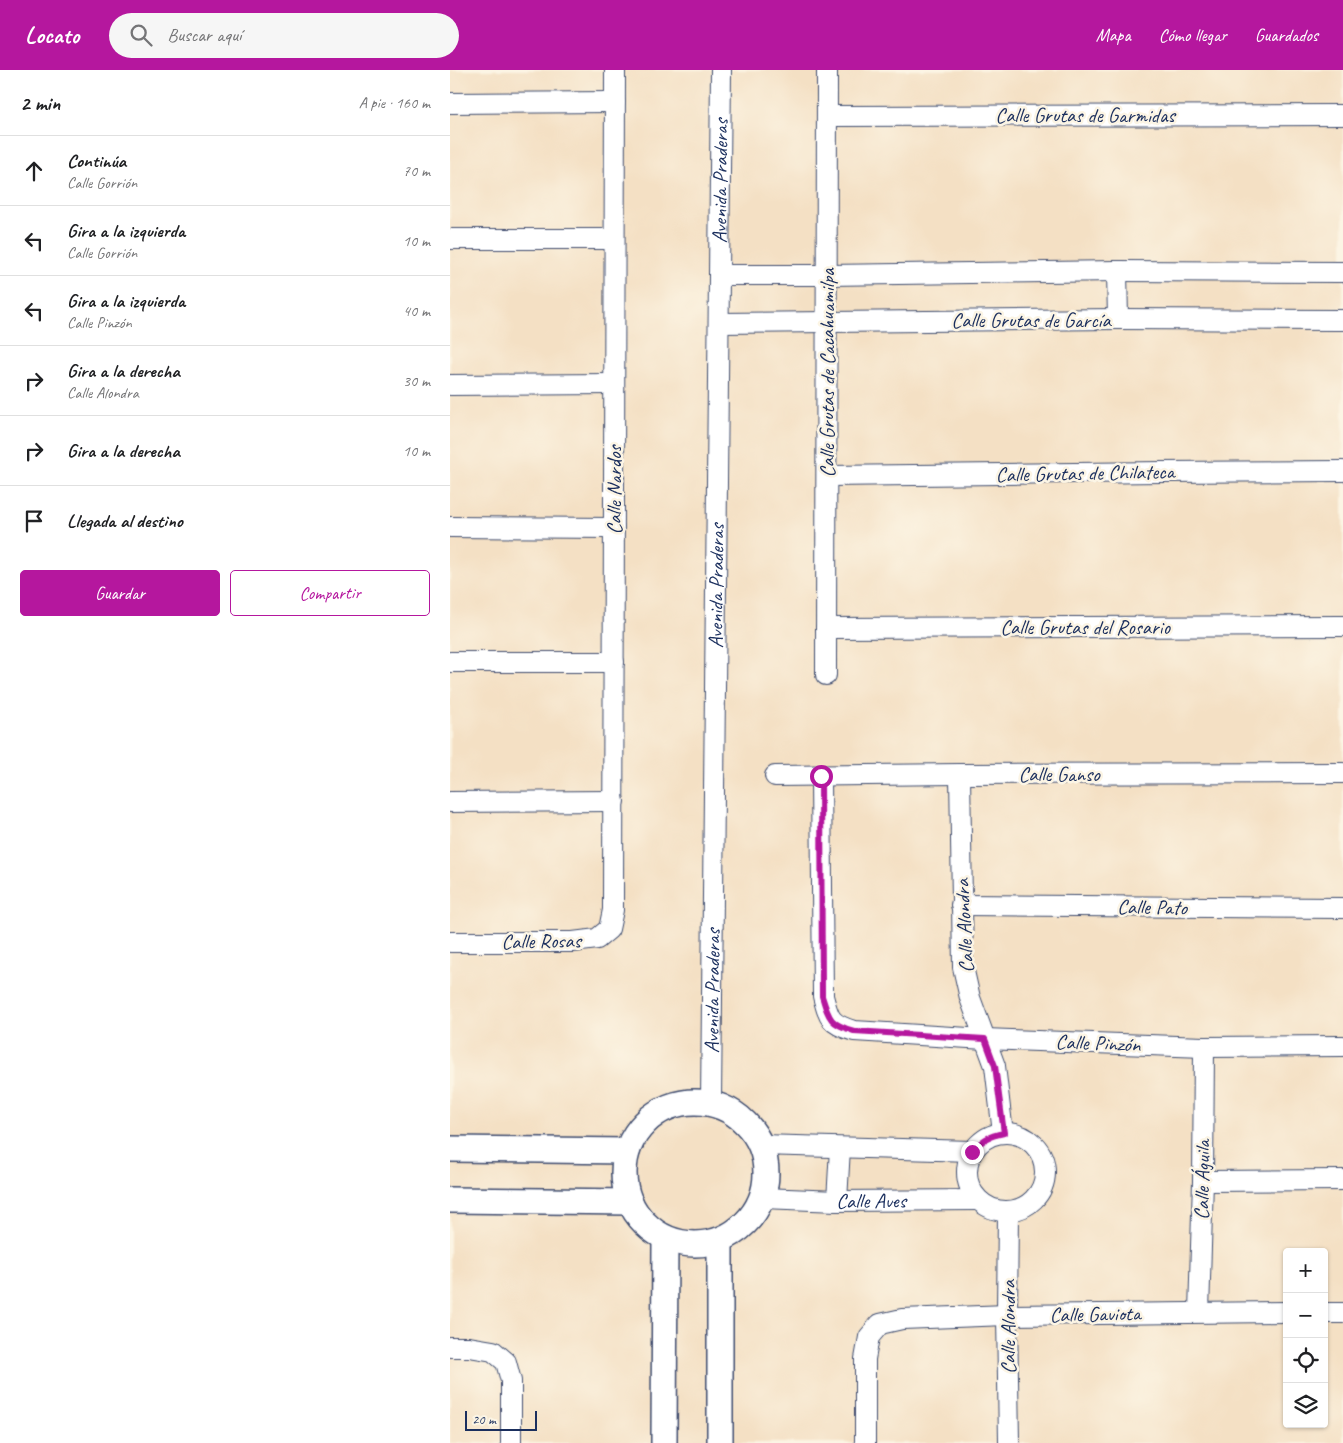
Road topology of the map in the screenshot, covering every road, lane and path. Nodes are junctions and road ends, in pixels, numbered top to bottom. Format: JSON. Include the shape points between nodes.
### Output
{"nodes":[{"id":1,"x":615,"y":70,"type":"edge"},
{"id":2,"x":721,"y":70,"type":"edge"},
{"id":3,"x":827,"y":70,"type":"edge"},
{"id":4,"x":615,"y":102,"type":"junction"},
{"id":5,"x":450,"y":103,"type":"edge"},
{"id":6,"x":1343,"y":115,"type":"edge"},
{"id":7,"x":827,"y":116,"type":"junction"},
{"id":8,"x":450,"y":239,"type":"edge"},
{"id":9,"x":614,"y":239,"type":"junction"},
{"id":10,"x":1117,"y":271,"type":"junction"},
{"id":11,"x":1343,"y":272,"type":"edge"},
{"id":12,"x":719,"y":275,"type":"junction"},
{"id":13,"x":827,"y":275,"type":"junction"},
{"id":14,"x":1118,"y":319,"type":"junction"},
{"id":15,"x":1343,"y":320,"type":"edge"},
{"id":16,"x":827,"y":322,"type":"junction"},
{"id":17,"x":719,"y":323,"type":"junction"},
{"id":18,"x":450,"y":384,"type":"edge"},
{"id":19,"x":614,"y":384,"type":"junction"},
{"id":20,"x":1343,"y":471,"type":"edge"},
{"id":21,"x":826,"y":476,"type":"junction"},
{"id":22,"x":450,"y":527,"type":"edge"},
{"id":23,"x":614,"y":528,"type":"junction"},
{"id":24,"x":1343,"y":626,"type":"edge"},
{"id":25,"x":826,"y":628,"type":"junction"},
{"id":26,"x":450,"y":662,"type":"edge"},
{"id":27,"x":614,"y":662,"type":"junction"},
{"id":28,"x":826,"y":675,"type":"dead end"},
{"id":29,"x":1343,"y":773,"type":"edge"},
{"id":30,"x":960,"y":774,"type":"junction"},
{"id":31,"x":775,"y":776,"type":"dead end"},
{"id":32,"x":821,"y":776,"type":"junction"},
{"id":33,"x":614,"y":801,"type":"junction"},
{"id":34,"x":450,"y":802,"type":"edge"},
{"id":35,"x":961,"y":905,"type":"junction"},
{"id":36,"x":1343,"y":908,"type":"edge"},
{"id":37,"x":614,"y":910,"type":"joint"},
{"id":38,"x":450,"y":942,"type":"edge"},
{"id":39,"x":985,"y":1039,"type":"junction"},
{"id":40,"x":1343,"y":1046,"type":"edge"},
{"id":41,"x":1204,"y":1047,"type":"junction"},
{"id":42,"x":711,"y":1102,"type":"junction"},
{"id":43,"x":1004,"y":1133,"type":"junction"},
{"id":44,"x":762,"y":1145,"type":"junction"},
{"id":45,"x":840,"y":1148,"type":"junction"},
{"id":46,"x":450,"y":1149,"type":"edge"},
{"id":47,"x":626,"y":1151,"type":"junction"},
{"id":48,"x":972,"y":1152,"type":"junction"},
{"id":49,"x":1343,"y":1180,"type":"edge"},
{"id":50,"x":1202,"y":1181,"type":"junction"},
{"id":51,"x":763,"y":1198,"type":"junction"},
{"id":52,"x":450,"y":1200,"type":"edge"},
{"id":53,"x":978,"y":1200,"type":"junction"},
{"id":54,"x":837,"y":1201,"type":"junction"},
{"id":55,"x":630,"y":1202,"type":"junction"},
{"id":56,"x":1008,"y":1211,"type":"junction"},
{"id":57,"x":665,"y":1238,"type":"junction"},
{"id":58,"x":720,"y":1240,"type":"junction"},
{"id":59,"x":1199,"y":1312,"type":"junction"},
{"id":60,"x":1283,"y":1312,"type":"edge"},
{"id":61,"x":1328,"y":1312,"type":"edge"},
{"id":62,"x":1343,"y":1313,"type":"edge"},
{"id":63,"x":1007,"y":1315,"type":"junction"},
{"id":64,"x":450,"y":1347,"type":"edge"},
{"id":65,"x":511,"y":1443,"type":"edge"},
{"id":66,"x":664,"y":1443,"type":"edge"},
{"id":67,"x":720,"y":1443,"type":"edge"},
{"id":68,"x":865,"y":1443,"type":"edge"},
{"id":69,"x":1010,"y":1443,"type":"edge"}],
"edges":[{"from":1,"to":4,"type":"street","name":"Calle Nardos"},
{"from":2,"to":12,"type":"street","name":"Avenida Praderas"},
{"from":3,"to":7,"type":"street","name":"Calle Grutas de Cacahuamilpa"},
{"from":4,"to":5,"type":"street"},
{"from":4,"to":9,"type":"street","name":"Calle Nardos"},
{"from":6,"to":7,"type":"street","name":"Calle Grutas de Garmidas"},
{"from":7,"to":13,"type":"street","name":"Calle Grutas de Cacahuamilpa"},
{"from":8,"to":9,"type":"street"},
{"from":9,"to":19,"type":"street","name":"Calle Nardos"},
{"from":10,"to":11,"type":"street"},
{"from":10,"to":13,"type":"street"},
{"from":10,"to":14,"type":"street"},
{"from":12,"to":13,"type":"street"},
{"from":12,"to":17,"type":"street","name":"Avenida Praderas"},
{"from":13,"to":16,"type":"street","name":"Calle Grutas de Cacahuamilpa"},
{"from":14,"to":15,"type":"street","name":"Calle Grutas de García"},
{"from":14,"to":16,"type":"street","name":"Calle Grutas de García"},
{"from":16,"to":17,"type":"street","name":"Calle Grutas de García"},
{"from":16,"to":21,"type":"street","name":"Calle Grutas de Cacahuamilpa"},
{"from":17,"to":42,"type":"street","name":"Avenida Praderas"},
{"from":18,"to":19,"type":"street"},
{"from":19,"to":23,"type":"street","name":"Calle Nardos"},
{"from":20,"to":21,"type":"street","name":"Calle Grutas de Chilateca"},
{"from":21,"to":25,"type":"street","name":"Calle Grutas de Cacahuamilpa"},
{"from":22,"to":23,"type":"street"},
{"from":23,"to":27,"type":"street","name":"Calle Nardos"},
{"from":24,"to":25,"type":"street","name":"Calle Grutas del Rosario"},
{"from":25,"to":28,"type":"street","name":"Calle Grutas de Cacahuamilpa"},
{"from":26,"to":27,"type":"street"},
{"from":27,"to":33,"type":"street","name":"Calle Nardos"},
{"from":29,"to":30,"type":"street","name":"Calle Ganso"},
{"from":30,"to":32,"type":"street","name":"Calle Ganso"},
{"from":30,"to":35,"type":"street","name":"Calle Alondra"},
{"from":31,"to":32,"type":"street","name":"Calle Ganso"},
{"from":32,"to":39,"type":"street","name":"Calle Pinzón","via":[[822,996],[828,1015],[838,1026],[854,1031]]},
{"from":33,"to":34,"type":"street"},
{"from":33,"to":37,"type":"street","name":"Calle Nardos"},
{"from":35,"to":36,"type":"street","name":"Calle Pato"},
{"from":35,"to":39,"type":"street","name":"Calle Alondra","via":[[963,967]]},
{"from":37,"to":38,"type":"street","name":"Calle Rosas","via":[[609,929],[598,939]]},
{"from":39,"to":41,"type":"street","name":"Calle Pinzón"},
{"from":39,"to":43,"type":"street","name":"Calle Alondra","via":[[995,1066]]},
{"from":40,"to":41,"type":"street","name":"Calle Pinzón"},
{"from":41,"to":50,"type":"street","name":"Calle Águila"},
{"from":42,"to":44,"type":"street","via":[[740,1117]]},
{"from":42,"to":47,"type":"street","via":[[687,1102],[667,1107],[650,1117],[636,1132]]},
{"from":43,"to":48,"type":"street","via":[[980,1142]]},
{"from":43,"to":56,"type":"street","via":[[1028,1139],[1044,1159],[1046,1171],[1038,1196],[1028,1205]]},
{"from":44,"to":45,"type":"street"},
{"from":44,"to":51,"type":"street","via":[[767,1181]]},
{"from":45,"to":48,"type":"street"},
{"from":45,"to":54,"type":"street"},
{"from":46,"to":47,"type":"street"},
{"from":47,"to":55,"type":"street","via":[[624,1186]]},
{"from":48,"to":53,"type":"street","via":[[967,1176],[970,1189]]},
{"from":49,"to":50,"type":"street"},
{"from":50,"to":59,"type":"street","name":"Calle Águila"},
{"from":51,"to":54,"type":"street","name":"Calle Aves"},
{"from":51,"to":58,"type":"street","via":[[753,1216],[738,1231]]},
{"from":52,"to":55,"type":"street"},
{"from":53,"to":54,"type":"street","name":"Calle Aves"},
{"from":53,"to":56,"type":"street","via":[[989,1208]]},
{"from":55,"to":57,"type":"street","via":[[638,1217]]},
{"from":56,"to":63,"type":"street","name":"Calle Alondra"},
{"from":57,"to":58,"type":"street","via":[[701,1244]]},
{"from":57,"to":66,"type":"street"},
{"from":58,"to":67,"type":"street"},
{"from":59,"to":60,"type":"street","name":"Calle Gaviota"},
{"from":59,"to":63,"type":"street","name":"Calle Gaviota"},
{"from":61,"to":62,"type":"street"},
{"from":63,"to":68,"type":"street","name":"Calle Gaviota","via":[[902,1319],[880,1324],[869,1337],[866,1359]]},
{"from":63,"to":69,"type":"street","name":"Calle Alondra"},
{"from":64,"to":65,"type":"street","via":[[493,1351],[506,1362],[511,1380]]}]}
